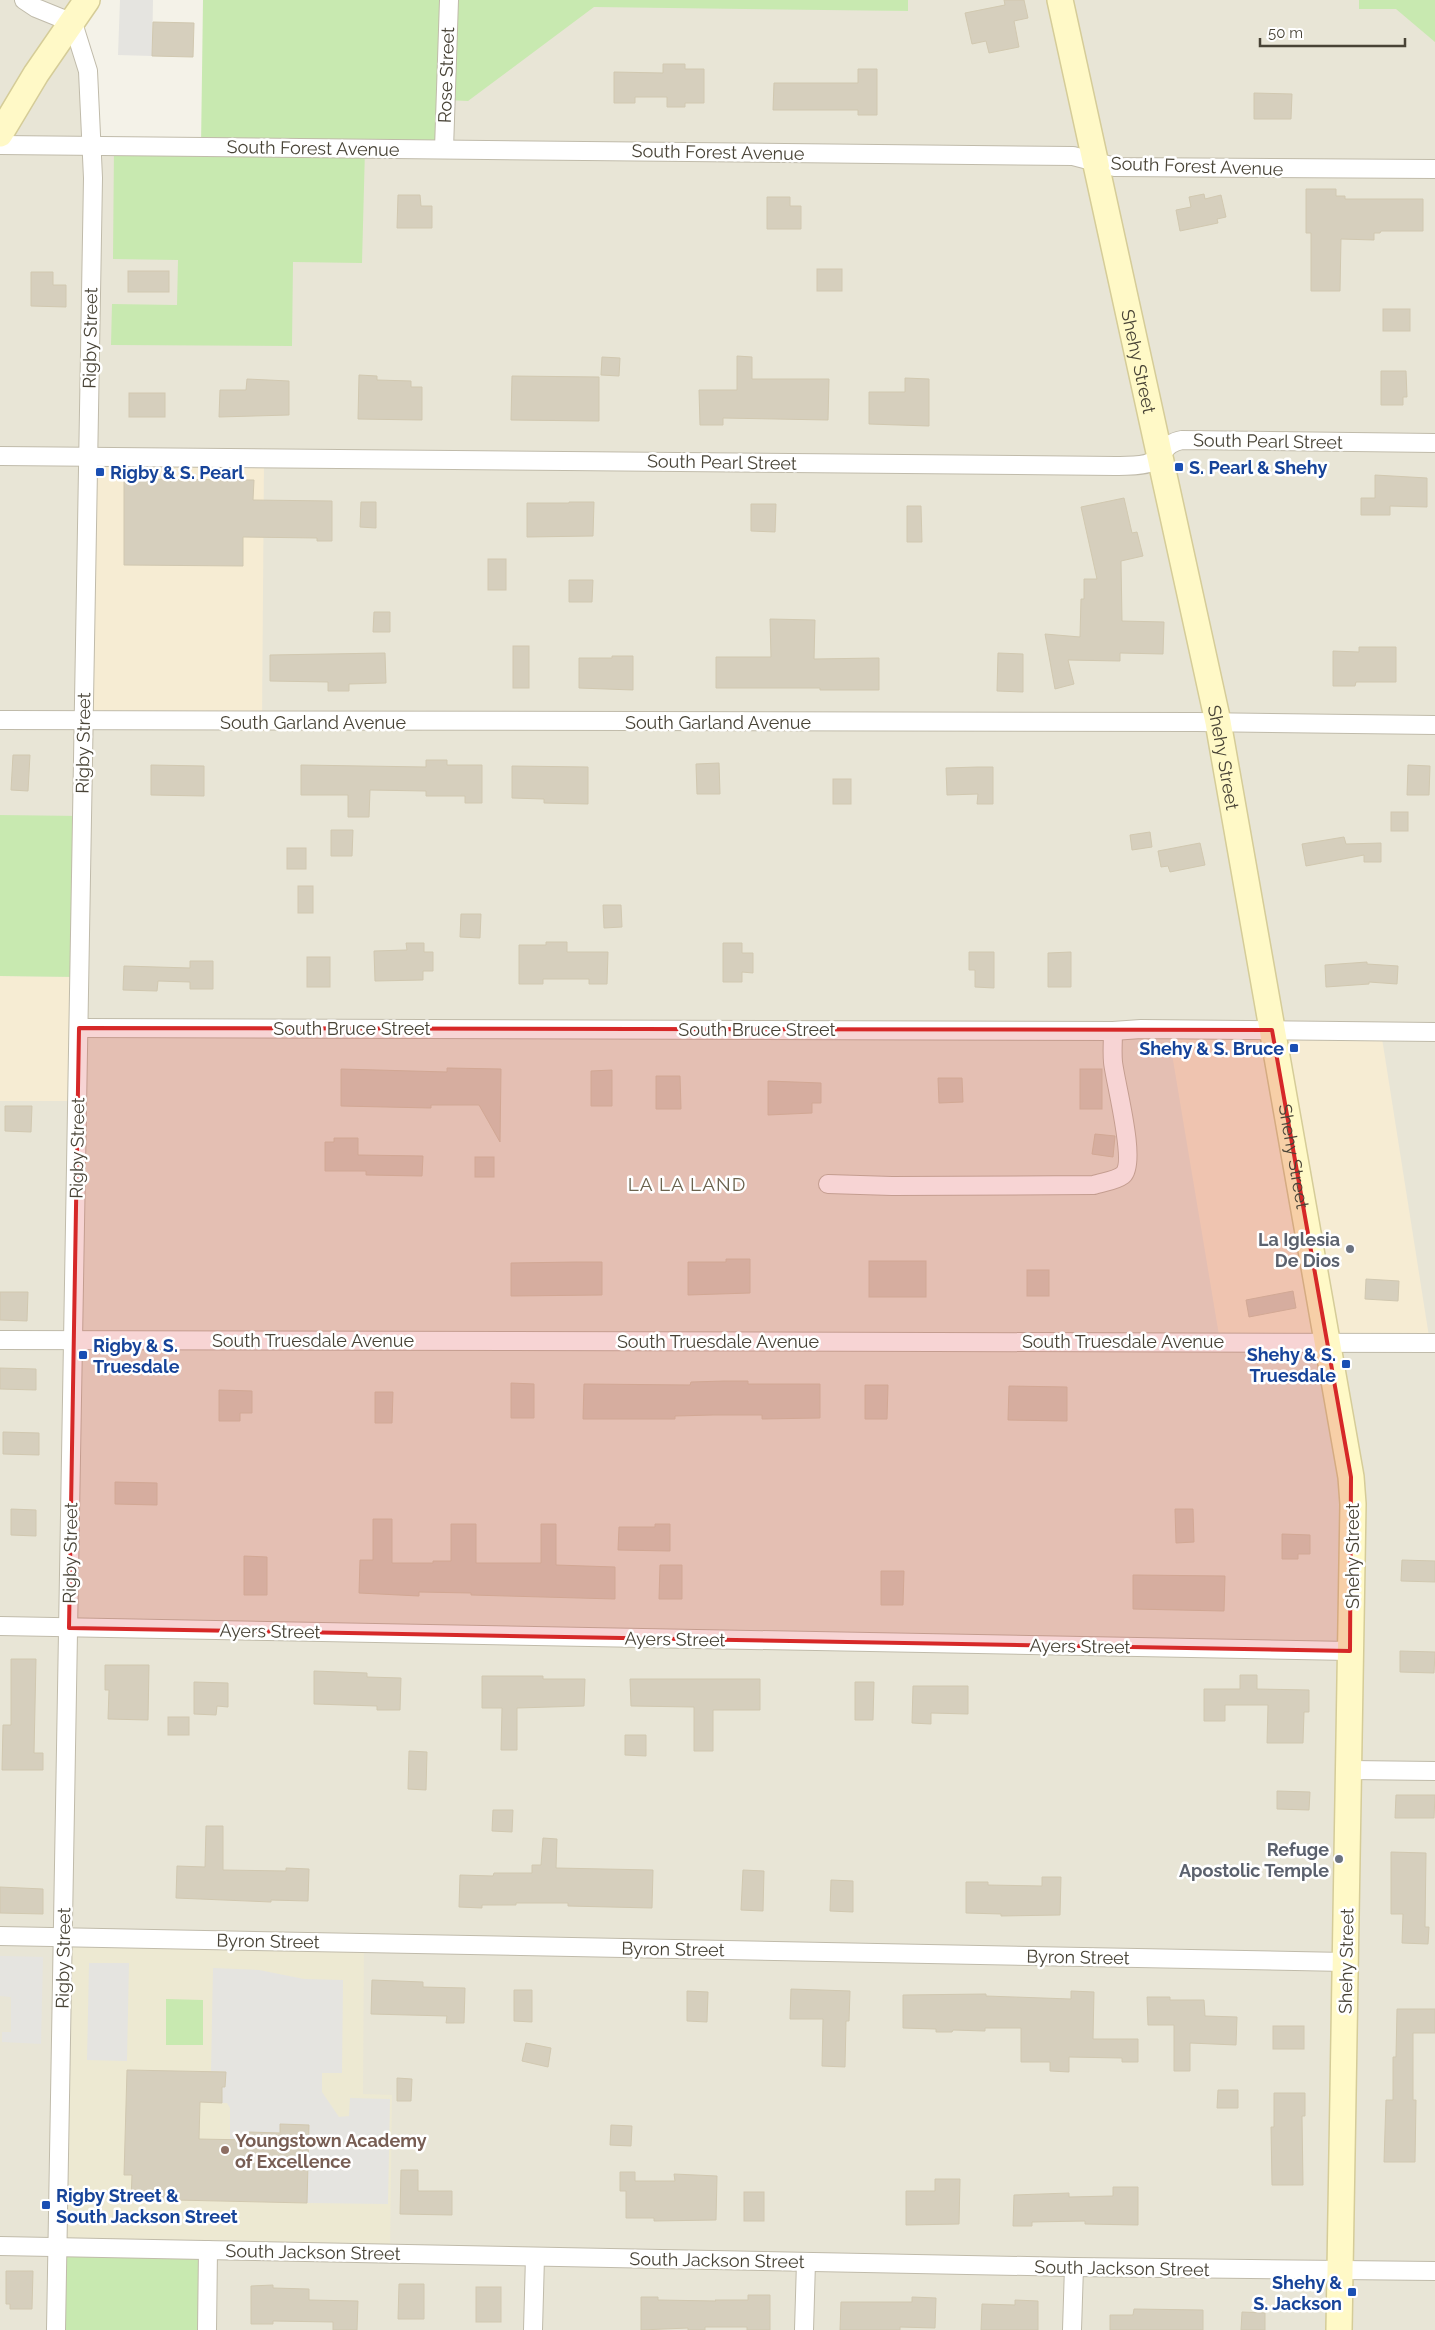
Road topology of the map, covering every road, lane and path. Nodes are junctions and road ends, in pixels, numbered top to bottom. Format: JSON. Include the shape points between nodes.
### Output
{"nodes":[{"id":1,"x":24,"y":0,"type":"edge"},
{"id":2,"x":87,"y":0,"type":"edge"},
{"id":3,"x":449,"y":0,"type":"edge"},
{"id":4,"x":1060,"y":0,"type":"edge"},
{"id":5,"x":73,"y":22,"type":"junction"},
{"id":6,"x":0,"y":134,"type":"edge"},
{"id":7,"x":0,"y":145,"type":"edge"},
{"id":8,"x":91,"y":146,"type":"junction"},
{"id":9,"x":444,"y":149,"type":"junction"},
{"id":10,"x":1095,"y":162,"type":"junction"},
{"id":11,"x":1435,"y":169,"type":"edge"},
{"id":12,"x":1435,"y":443,"type":"edge"},
{"id":13,"x":1160,"y":455,"type":"junction"},
{"id":14,"x":0,"y":456,"type":"edge"},
{"id":15,"x":88,"y":456,"type":"junction"},
{"id":16,"x":0,"y":720,"type":"edge"},
{"id":17,"x":84,"y":721,"type":"junction"},
{"id":18,"x":1218,"y":722,"type":"junction"},
{"id":19,"x":1435,"y":725,"type":"edge"},
{"id":20,"x":79,"y":1028,"type":"junction"},
{"id":21,"x":1272,"y":1030,"type":"junction"},
{"id":22,"x":1113,"y":1031,"type":"junction"},
{"id":23,"x":1435,"y":1032,"type":"edge"},
{"id":24,"x":828,"y":1184,"type":"dead end"},
{"id":25,"x":0,"y":1340,"type":"edge"},
{"id":26,"x":73,"y":1340,"type":"junction"},
{"id":27,"x":1327,"y":1341,"type":"junction"},
{"id":28,"x":1435,"y":1343,"type":"edge"},
{"id":29,"x":0,"y":1626,"type":"edge"},
{"id":30,"x":69,"y":1628,"type":"junction"},
{"id":31,"x":1350,"y":1651,"type":"junction"},
{"id":32,"x":1350,"y":1770,"type":"junction"},
{"id":33,"x":1435,"y":1771,"type":"edge"},
{"id":34,"x":0,"y":1936,"type":"edge"},
{"id":35,"x":63,"y":1937,"type":"junction"},
{"id":36,"x":1346,"y":1962,"type":"junction"},
{"id":37,"x":0,"y":2246,"type":"edge"},
{"id":38,"x":57,"y":2247,"type":"junction"},
{"id":39,"x":208,"y":2250,"type":"junction"},
{"id":40,"x":535,"y":2257,"type":"junction"},
{"id":41,"x":806,"y":2262,"type":"junction"},
{"id":42,"x":1074,"y":2267,"type":"junction"},
{"id":43,"x":1340,"y":2271,"type":"junction"},
{"id":44,"x":1435,"y":2271,"type":"edge"},
{"id":45,"x":56,"y":2330,"type":"edge"},
{"id":46,"x":207,"y":2330,"type":"edge"},
{"id":47,"x":533,"y":2330,"type":"edge"},
{"id":48,"x":804,"y":2330,"type":"edge"},
{"id":49,"x":1072,"y":2330,"type":"edge"},
{"id":50,"x":1339,"y":2330,"type":"edge"}],
"edges":[{"from":1,"to":5,"type":"street"},
{"from":2,"to":5,"type":"street"},
{"from":3,"to":9,"type":"street","name":"Rose Street"},
{"from":4,"to":10,"type":"street","name":"Shehy Street"},
{"from":5,"to":6,"type":"street","via":[[36,74]]},
{"from":5,"to":8,"type":"street","name":"Rigby Street","via":[[88,71]]},
{"from":7,"to":8,"type":"street","name":"South Forest Avenue"},
{"from":8,"to":9,"type":"street","name":"South Forest Avenue"},
{"from":8,"to":15,"type":"street","name":"Rigby Street"},
{"from":9,"to":10,"type":"street","name":"South Forest Avenue","via":[[1073,156]]},
{"from":10,"to":11,"type":"street","name":"South Forest Avenue","via":[[1115,167]]},
{"from":10,"to":13,"type":"street","name":"Shehy Street"},
{"from":12,"to":13,"type":"street","name":"South Pearl Street","via":[[1182,440],[1174,441]]},
{"from":13,"to":15,"type":"street","name":"South Pearl Street","via":[[1152,462],[1116,466]]},
{"from":13,"to":18,"type":"street","name":"Shehy Street"},
{"from":14,"to":15,"type":"street","name":"South Pearl Street"},
{"from":15,"to":17,"type":"street","name":"Rigby Street"},
{"from":16,"to":17,"type":"street","name":"South Garland Avenue"},
{"from":17,"to":18,"type":"street","name":"South Garland Avenue"},
{"from":17,"to":20,"type":"street","name":"Rigby Street"},
{"from":18,"to":19,"type":"street","name":"South Garland Avenue"},
{"from":18,"to":21,"type":"street","name":"Shehy Street"},
{"from":20,"to":22,"type":"street","name":"South Bruce Street"},
{"from":20,"to":26,"type":"street","name":"Rigby Street"},
{"from":21,"to":22,"type":"street","name":"South Bruce Street"},
{"from":21,"to":23,"type":"street","name":"South Bruce Street"},
{"from":21,"to":27,"type":"street","name":"Shehy Street"},
{"from":22,"to":24,"type":"street","via":[[1113,1060],[1127,1148],[1124,1174],[1114,1180],[1094,1185]]},
{"from":25,"to":26,"type":"street","name":"South Truesdale Avenue"},
{"from":26,"to":27,"type":"street","name":"South Truesdale Avenue"},
{"from":26,"to":30,"type":"street","name":"Rigby Street"},
{"from":27,"to":28,"type":"street","name":"South Truesdale Avenue"},
{"from":27,"to":31,"type":"street","name":"Shehy Street","via":[[1354,1504]]},
{"from":29,"to":30,"type":"street","name":"Ayers Street"},
{"from":30,"to":31,"type":"street","name":"Ayers Street"},
{"from":30,"to":35,"type":"street","name":"Rigby Street"},
{"from":31,"to":32,"type":"street","name":"Shehy Street"},
{"from":32,"to":33,"type":"street"},
{"from":32,"to":36,"type":"street","name":"Shehy Street"},
{"from":34,"to":35,"type":"street","name":"Byron Street"},
{"from":35,"to":36,"type":"street","name":"Byron Street"},
{"from":35,"to":38,"type":"street","name":"Rigby Street"},
{"from":36,"to":43,"type":"street","name":"Shehy Street"},
{"from":37,"to":38,"type":"street","name":"South Jackson Street"},
{"from":38,"to":39,"type":"street","name":"South Jackson Street"},
{"from":38,"to":45,"type":"street","name":"Rigby Street"},
{"from":39,"to":40,"type":"street","name":"South Jackson Street"},
{"from":39,"to":46,"type":"street"},
{"from":40,"to":41,"type":"street","name":"South Jackson Street"},
{"from":40,"to":47,"type":"street"},
{"from":41,"to":42,"type":"street","name":"South Jackson Street"},
{"from":41,"to":48,"type":"street"},
{"from":42,"to":43,"type":"street","name":"South Jackson Street"},
{"from":42,"to":49,"type":"street"},
{"from":43,"to":44,"type":"street","name":"South Jackson Street"},
{"from":43,"to":50,"type":"street","name":"Shehy Street"}]}
